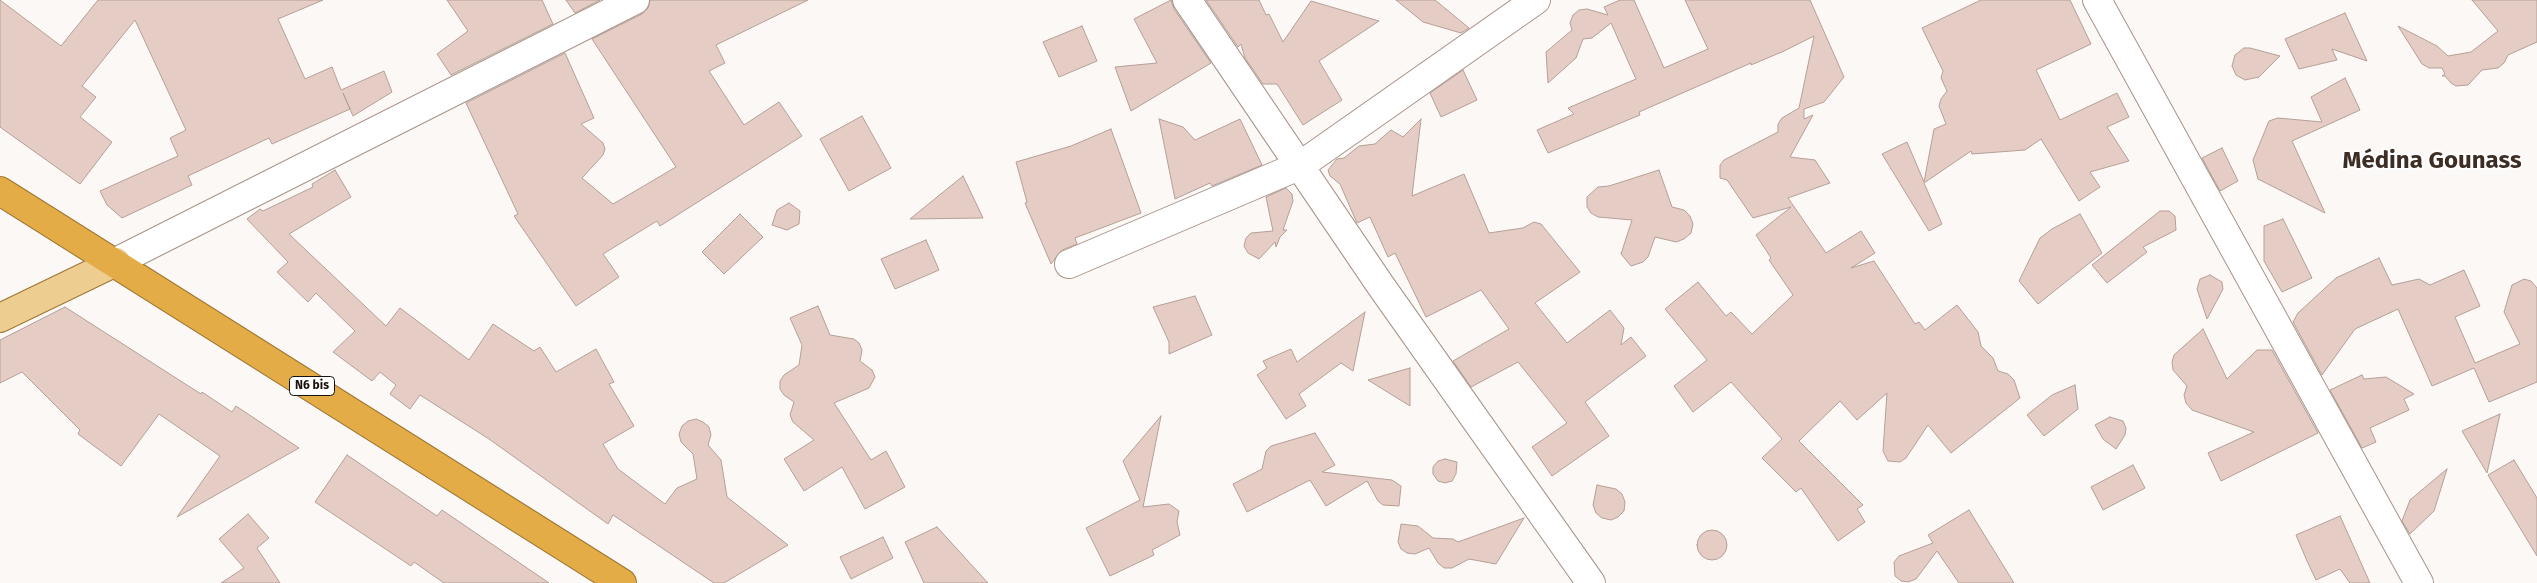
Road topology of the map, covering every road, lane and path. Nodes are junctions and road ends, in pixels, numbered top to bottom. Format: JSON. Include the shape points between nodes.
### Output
{"nodes":[{"id":1,"x":635,"y":0,"type":"edge"},
{"id":2,"x":1187,"y":0,"type":"edge"},
{"id":3,"x":1536,"y":0,"type":"edge"},
{"id":4,"x":2097,"y":0,"type":"edge"},
{"id":5,"x":1301,"y":165,"type":"junction"},
{"id":6,"x":0,"y":191,"type":"edge"},
{"id":7,"x":116,"y":262,"type":"junction"},
{"id":8,"x":1069,"y":264,"type":"dead end"},
{"id":9,"x":0,"y":318,"type":"edge"},
{"id":10,"x":622,"y":583,"type":"edge"},
{"id":11,"x":1591,"y":583,"type":"edge"},
{"id":12,"x":2419,"y":583,"type":"edge"}],
"edges":[{"from":1,"to":7,"type":"street"},
{"from":2,"to":5,"type":"street"},
{"from":3,"to":5,"type":"street"},
{"from":4,"to":12,"type":"street"},
{"from":5,"to":8,"type":"street"},
{"from":5,"to":11,"type":"street","via":[[1381,286]]},
{"from":6,"to":7,"type":"highway","number":"N6 bis"},
{"from":7,"to":9,"type":"main road"},
{"from":7,"to":10,"type":"highway","number":"N6 bis"}]}
